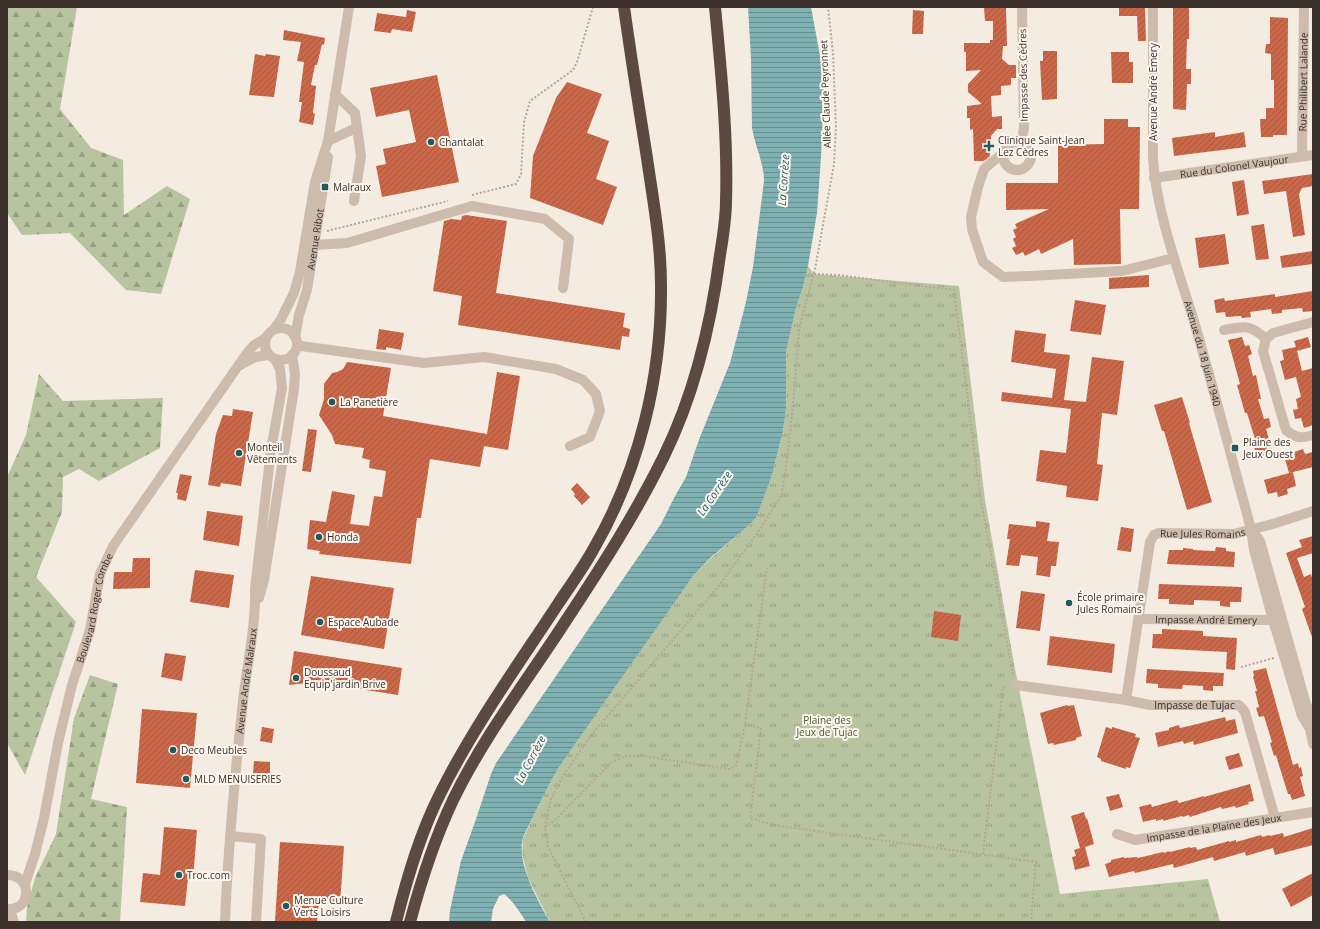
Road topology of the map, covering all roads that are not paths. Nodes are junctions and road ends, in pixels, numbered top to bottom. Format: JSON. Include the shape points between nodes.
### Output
{"nodes":[{"id":1,"x":349,"y":7,"type":"edge"},
{"id":2,"x":624,"y":7,"type":"edge"},
{"id":3,"x":715,"y":7,"type":"edge"},
{"id":4,"x":1022,"y":7,"type":"edge"},
{"id":5,"x":1153,"y":7,"type":"edge"},
{"id":6,"x":1304,"y":7,"type":"edge"},
{"id":7,"x":335,"y":94,"type":"junction"},
{"id":8,"x":356,"y":128,"type":"junction"},
{"id":9,"x":328,"y":141,"type":"junction"},
{"id":10,"x":1021,"y":142,"type":"junction"},
{"id":11,"x":1003,"y":153,"type":"junction"},
{"id":12,"x":1313,"y":155,"type":"edge"},
{"id":13,"x":1302,"y":156,"type":"junction"},
{"id":14,"x":1011,"y":168,"type":"junction"},
{"id":15,"x":1154,"y":178,"type":"junction"},
{"id":16,"x":354,"y":201,"type":"dead end"},
{"id":17,"x":974,"y":203,"type":"junction"},
{"id":18,"x":314,"y":245,"type":"junction"},
{"id":19,"x":1174,"y":258,"type":"junction"},
{"id":20,"x":563,"y":288,"type":"dead end"},
{"id":21,"x":1313,"y":322,"type":"edge"},
{"id":22,"x":274,"y":329,"type":"junction"},
{"id":23,"x":1224,"y":330,"type":"dead end"},
{"id":24,"x":266,"y":338,"type":"junction"},
{"id":25,"x":1266,"y":339,"type":"junction"},
{"id":26,"x":296,"y":340,"type":"junction"},
{"id":27,"x":292,"y":355,"type":"junction"},
{"id":28,"x":272,"y":357,"type":"junction"},
{"id":29,"x":239,"y":366,"type":"junction"},
{"id":30,"x":1313,"y":436,"type":"edge"},
{"id":31,"x":570,"y":446,"type":"dead end"},
{"id":32,"x":1313,"y":511,"type":"edge"},
{"id":33,"x":1251,"y":529,"type":"junction"},
{"id":34,"x":255,"y":607,"type":"junction"},
{"id":35,"x":1139,"y":619,"type":"junction"},
{"id":36,"x":1273,"y":620,"type":"junction"},
{"id":37,"x":1014,"y":685,"type":"road end"},
{"id":38,"x":1126,"y":700,"type":"junction"},
{"id":39,"x":1313,"y":718,"type":"edge"},
{"id":40,"x":1311,"y":729,"type":"edge"},
{"id":41,"x":1313,"y":744,"type":"edge"},
{"id":42,"x":1313,"y":812,"type":"edge"},
{"id":43,"x":1275,"y":818,"type":"junction"},
{"id":44,"x":1116,"y":834,"type":"dead end"},
{"id":45,"x":230,"y":836,"type":"junction"},
{"id":46,"x":7,"y":875,"type":"edge"},
{"id":47,"x":25,"y":884,"type":"junction"},
{"id":48,"x":9,"y":910,"type":"edge"},
{"id":49,"x":14,"y":922,"type":"edge"},
{"id":50,"x":225,"y":922,"type":"edge"},
{"id":51,"x":256,"y":922,"type":"edge"},
{"id":52,"x":396,"y":922,"type":"edge"},
{"id":53,"x":410,"y":922,"type":"edge"}],
"edges":[{"from":1,"to":7,"type":"street","name":"Avenue Ribot"},
{"from":2,"to":52,"type":"highway","via":[[656,219],[661,285],[653,382],[640,440],[630,473],[593,550],[491,707],[440,794],[422,837]]},
{"from":3,"to":53,"type":"highway","via":[[724,108],[726,204],[716,285],[707,334],[695,378],[665,454],[631,518],[490,735],[453,800],[433,850]]},
{"from":4,"to":10,"type":"street","name":"Impasse des Cèdres","via":[[1024,128]]},
{"from":5,"to":15,"type":"street","name":"Avenue André Emery"},
{"from":6,"to":13,"type":"street","name":"Rue Philibert Lalande"},
{"from":7,"to":8,"type":"street","via":[[355,113]]},
{"from":7,"to":9,"type":"street","name":"Avenue Ribot"},
{"from":8,"to":9,"type":"street"},
{"from":8,"to":16,"type":"street","via":[[361,156]]},
{"from":9,"to":18,"type":"street","name":"Avenue Ribot","via":[[328,158]]},
{"from":9,"to":22,"type":"street","name":"Avenue Ribot","via":[[315,182],[294,293]]},
{"from":10,"to":11,"type":"street","via":[[1012,143]]},
{"from":10,"to":14,"type":"street","via":[[1030,152],[1030,161],[1024,168]]},
{"from":11,"to":14,"type":"street","via":[[1004,162]]},
{"from":11,"to":17,"type":"street","via":[[984,168]]},
{"from":12,"to":13,"type":"street","name":"Rue du Colonel Vaujour"},
{"from":13,"to":15,"type":"street","name":"Rue du Colonel Vaujour"},
{"from":14,"to":17,"type":"street","via":[[994,169],[988,173],[982,191]]},
{"from":15,"to":19,"type":"street","name":"Avenue du 18 Juin 1940"},
{"from":17,"to":19,"type":"street","via":[[972,229],[983,262],[1003,276],[1122,271]]},
{"from":18,"to":20,"type":"street","via":[[347,243],[472,206],[545,219],[569,239]]},
{"from":18,"to":26,"type":"street","name":"Avenue Ribot"},
{"from":19,"to":33,"type":"street","name":"Avenue du 18 Juin 1940"},
{"from":21,"to":25,"type":"street","via":[[1273,333]]},
{"from":22,"to":24,"type":"street"},
{"from":22,"to":26,"type":"street","via":[[292,332]]},
{"from":23,"to":25,"type":"street","via":[[1244,326],[1257,331]]},
{"from":24,"to":28,"type":"street","via":[[264,344]]},
{"from":24,"to":29,"type":"street","name":"Boulevard Roger Combe","via":[[254,345]]},
{"from":25,"to":30,"type":"street","via":[[1263,351],[1286,430],[1302,439]]},
{"from":26,"to":27,"type":"street"},
{"from":26,"to":31,"type":"street","via":[[301,346],[424,363],[484,357],[556,369],[583,380],[596,394],[600,411],[590,437]]},
{"from":27,"to":28,"type":"street","via":[[281,360]]},
{"from":27,"to":34,"type":"street","name":"Avenue André Malraux","via":[[294,389],[264,580]]},
{"from":28,"to":29,"type":"street","name":"Boulevard Roger Combe","via":[[254,357]]},
{"from":28,"to":34,"type":"street","name":"Avenue André Malraux","via":[[280,369],[282,388],[270,458]]},
{"from":29,"to":47,"type":"street","name":"Boulevard Roger Combe","via":[[113,546],[100,574],[90,630],[72,686],[44,818]]},
{"from":32,"to":33,"type":"street"},
{"from":33,"to":35,"type":"street","name":"Rue Jules Romains","via":[[1234,534],[1154,535],[1150,542]]},
{"from":33,"to":36,"type":"street","name":"Avenue du 18 Juin 1940","via":[[1252,544]]},
{"from":33,"to":39,"type":"street","name":"Avenue du 18 Juin 1940","via":[[1260,541],[1306,704]]},
{"from":34,"to":45,"type":"street","name":"Avenue André Malraux"},
{"from":35,"to":36,"type":"street","name":"Impasse André Emery"},
{"from":35,"to":38,"type":"street","name":"Rue Jules Romains"},
{"from":36,"to":40,"type":"street","name":"Avenue du 18 Juin 1940","via":[[1302,716]]},
{"from":37,"to":38,"type":"street","name":"Impasse de Tujac"},
{"from":38,"to":43,"type":"street","name":"Impasse de Tujac","via":[[1150,705],[1239,705],[1245,712]]},
{"from":40,"to":41,"type":"street","name":"Avenue du 18 Juin 1940"},
{"from":42,"to":43,"type":"street","name":"Impasse de la Plaine des Jeux"},
{"from":43,"to":44,"type":"street","name":"Impasse de la Plaine des Jeux","via":[[1135,840]]},
{"from":45,"to":50,"type":"street","name":"Avenue André Malraux"},
{"from":45,"to":51,"type":"street","via":[[261,839]]},
{"from":46,"to":47,"type":"street","via":[[21,879]]},
{"from":47,"to":48,"type":"street","name":"Boulevard Roger Combe","via":[[26,898],[17,908]]},
{"from":48,"to":49,"type":"street"}]}
